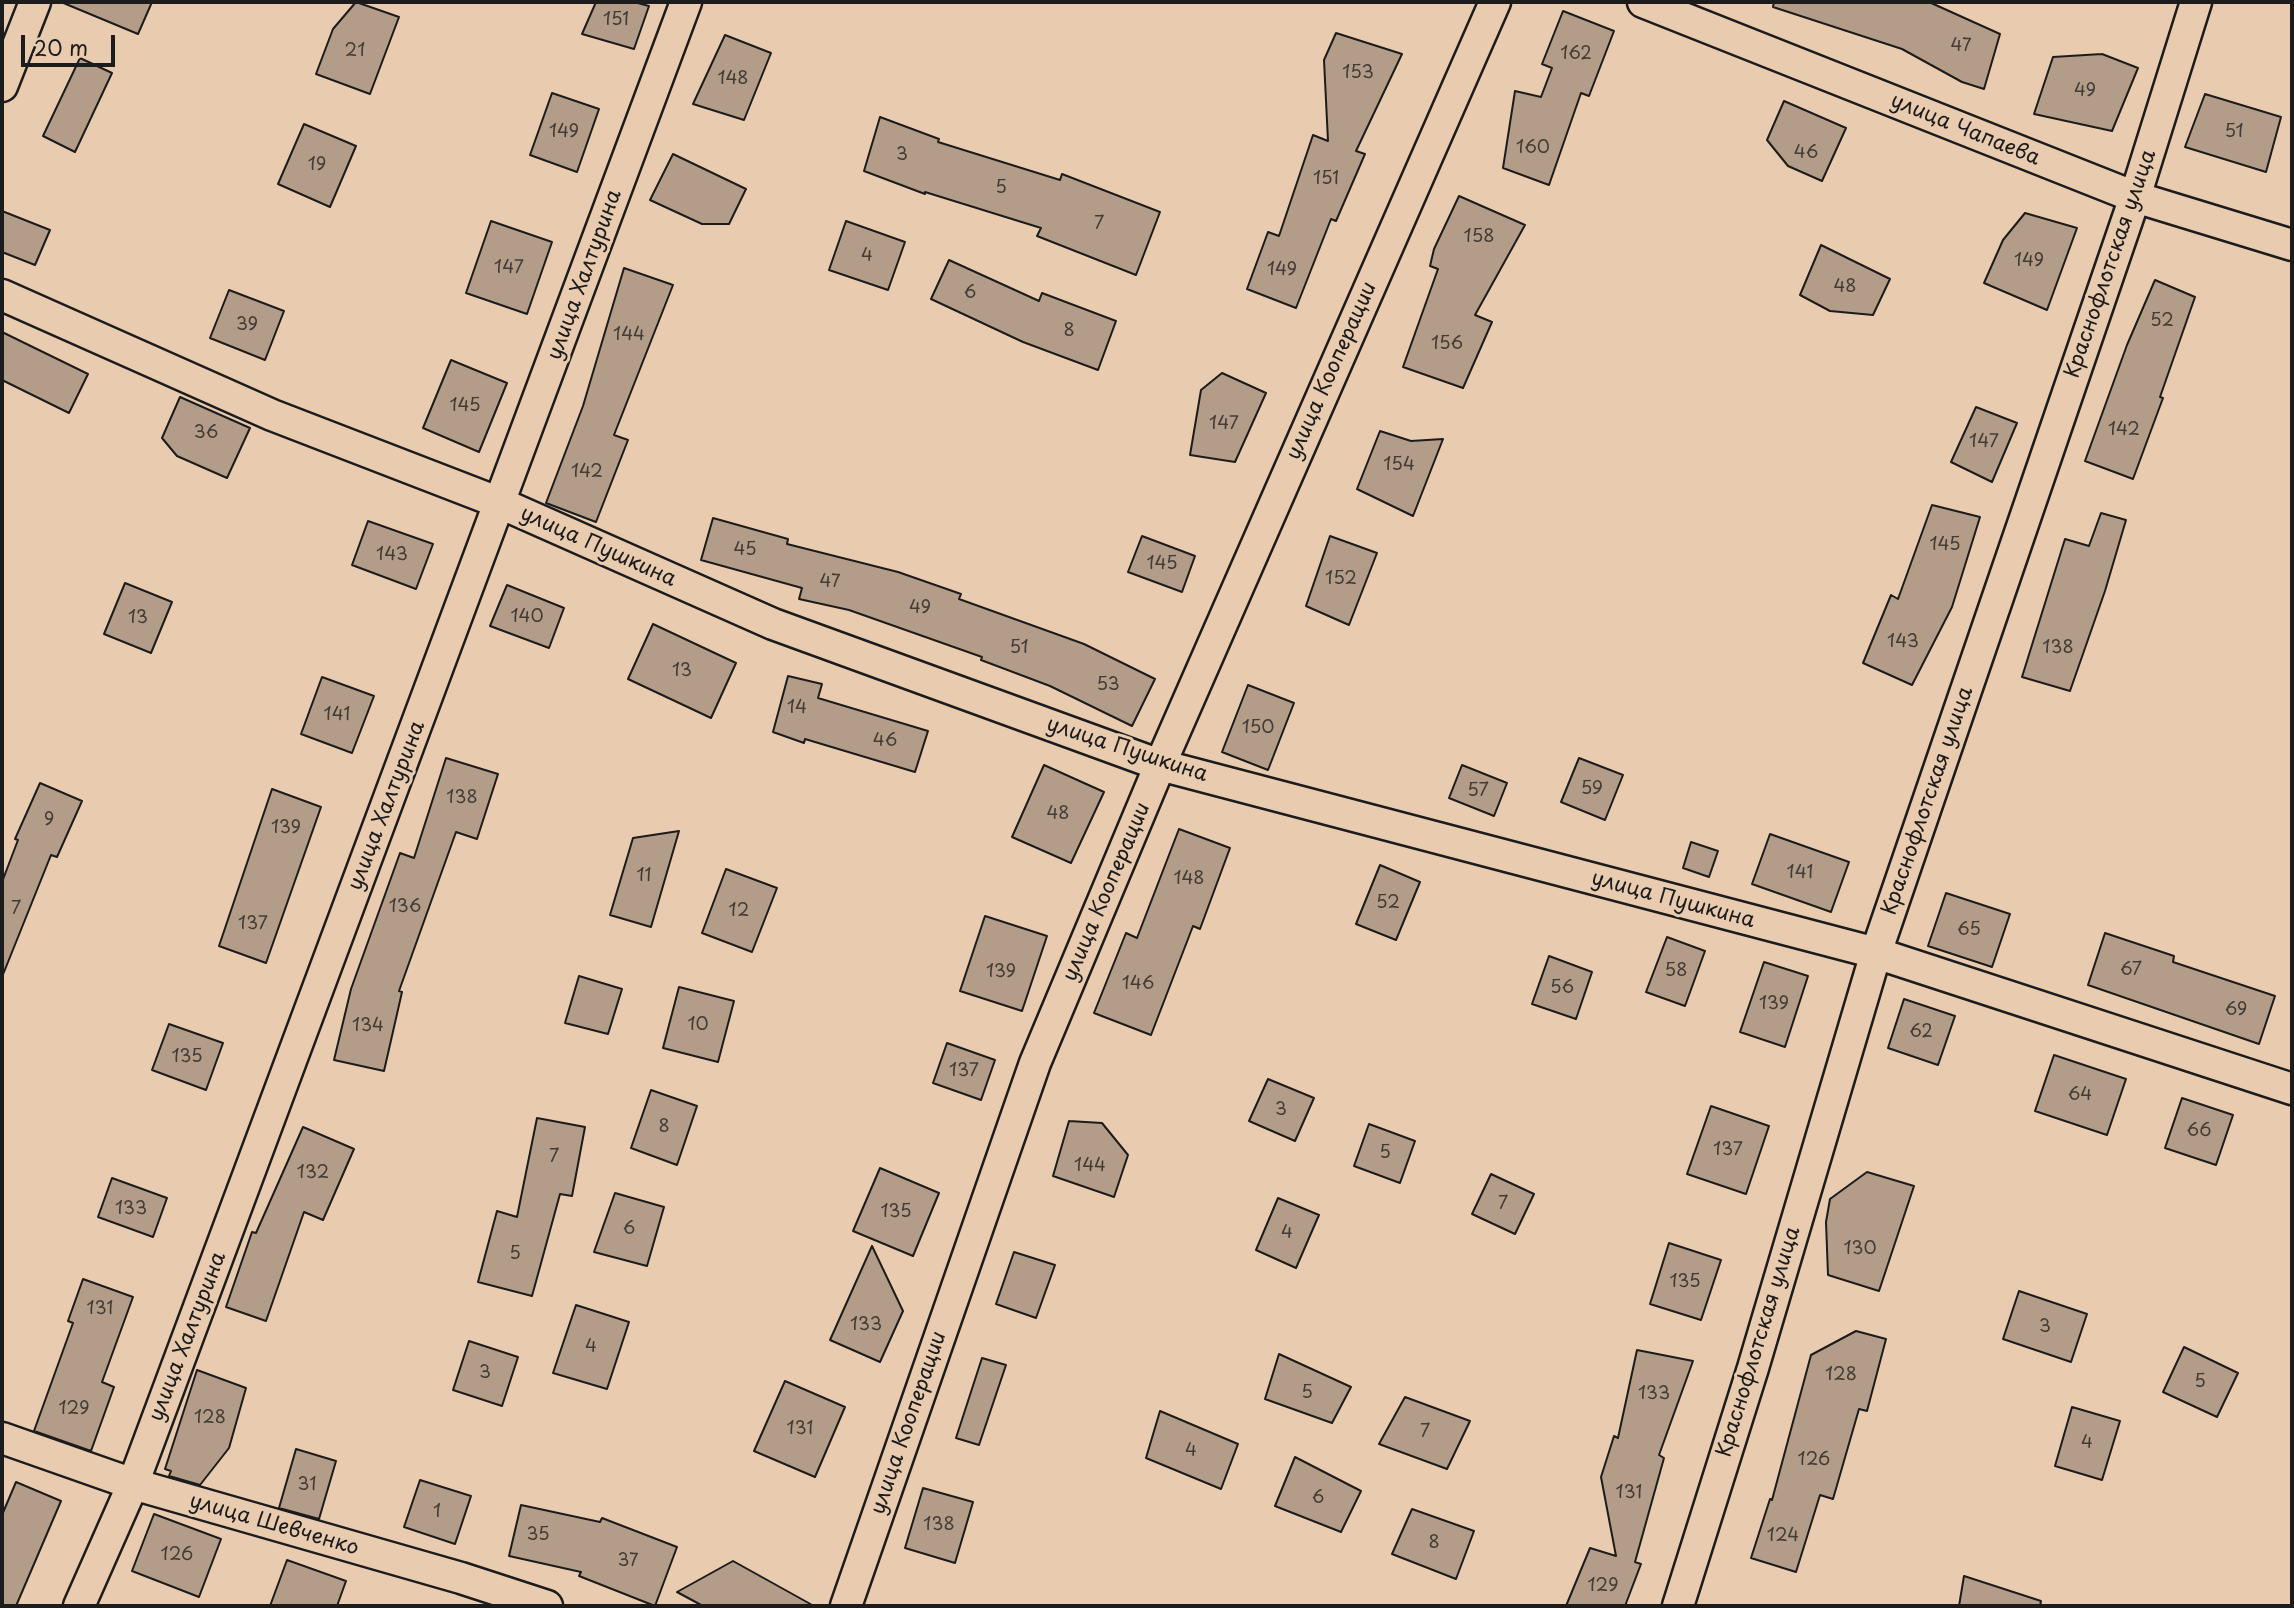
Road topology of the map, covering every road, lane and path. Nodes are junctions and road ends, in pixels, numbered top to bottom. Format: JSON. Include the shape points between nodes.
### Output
{"nodes":[{"id":1,"x":35,"y":2,"type":"edge"},
{"id":2,"x":686,"y":2,"type":"edge"},
{"id":3,"x":1495,"y":2,"type":"edge"},
{"id":4,"x":1643,"y":2,"type":"edge"},
{"id":5,"x":2196,"y":2,"type":"edge"},
{"id":6,"x":2,"y":86,"type":"edge"},
{"id":7,"x":2135,"y":197,"type":"junction"},
{"id":8,"x":2292,"y":245,"type":"edge"},
{"id":9,"x":2,"y":295,"type":"edge"},
{"id":10,"x":500,"y":503,"type":"junction"},
{"id":11,"x":1160,"y":765,"type":"junction"},
{"id":12,"x":1876,"y":953,"type":"junction"},
{"id":13,"x":2292,"y":1089,"type":"edge"},
{"id":14,"x":2,"y":1438,"type":"edge"},
{"id":15,"x":133,"y":1485,"type":"junction"},
{"id":16,"x":79,"y":1606,"type":"edge"},
{"id":17,"x":547,"y":1606,"type":"edge"},
{"id":18,"x":846,"y":1606,"type":"edge"},
{"id":19,"x":1678,"y":1606,"type":"edge"}],
"edges":[{"from":1,"to":6,"type":"street"},
{"from":2,"to":10,"type":"street","name":"улица Халтурина"},
{"from":3,"to":11,"type":"street","name":"улица Кооперации"},
{"from":4,"to":7,"type":"street","name":"улица Чапаева"},
{"from":5,"to":7,"type":"street","name":"Краснофлотская улица"},
{"from":7,"to":8,"type":"street","name":"улица Чапаева"},
{"from":7,"to":12,"type":"street","name":"Краснофлотская улица"},
{"from":9,"to":10,"type":"street","name":"улица Пушкина","via":[[272,415]]},
{"from":10,"to":11,"type":"street","name":"улица Пушкина","via":[[773,624]]},
{"from":10,"to":15,"type":"street","name":"улица Халтурина"},
{"from":11,"to":12,"type":"street","name":"улица Пушкина"},
{"from":11,"to":18,"type":"street","name":"улица Кооперации","via":[[1035,1063]]},
{"from":12,"to":13,"type":"street","name":"улица Пушкина"},
{"from":12,"to":19,"type":"street","name":"Краснофлотская улица"},
{"from":14,"to":15,"type":"street","name":"улица Шевченко"},
{"from":15,"to":16,"type":"street","name":"улица Халтурина"},
{"from":15,"to":17,"type":"street","name":"улица Шевченко"}]}
